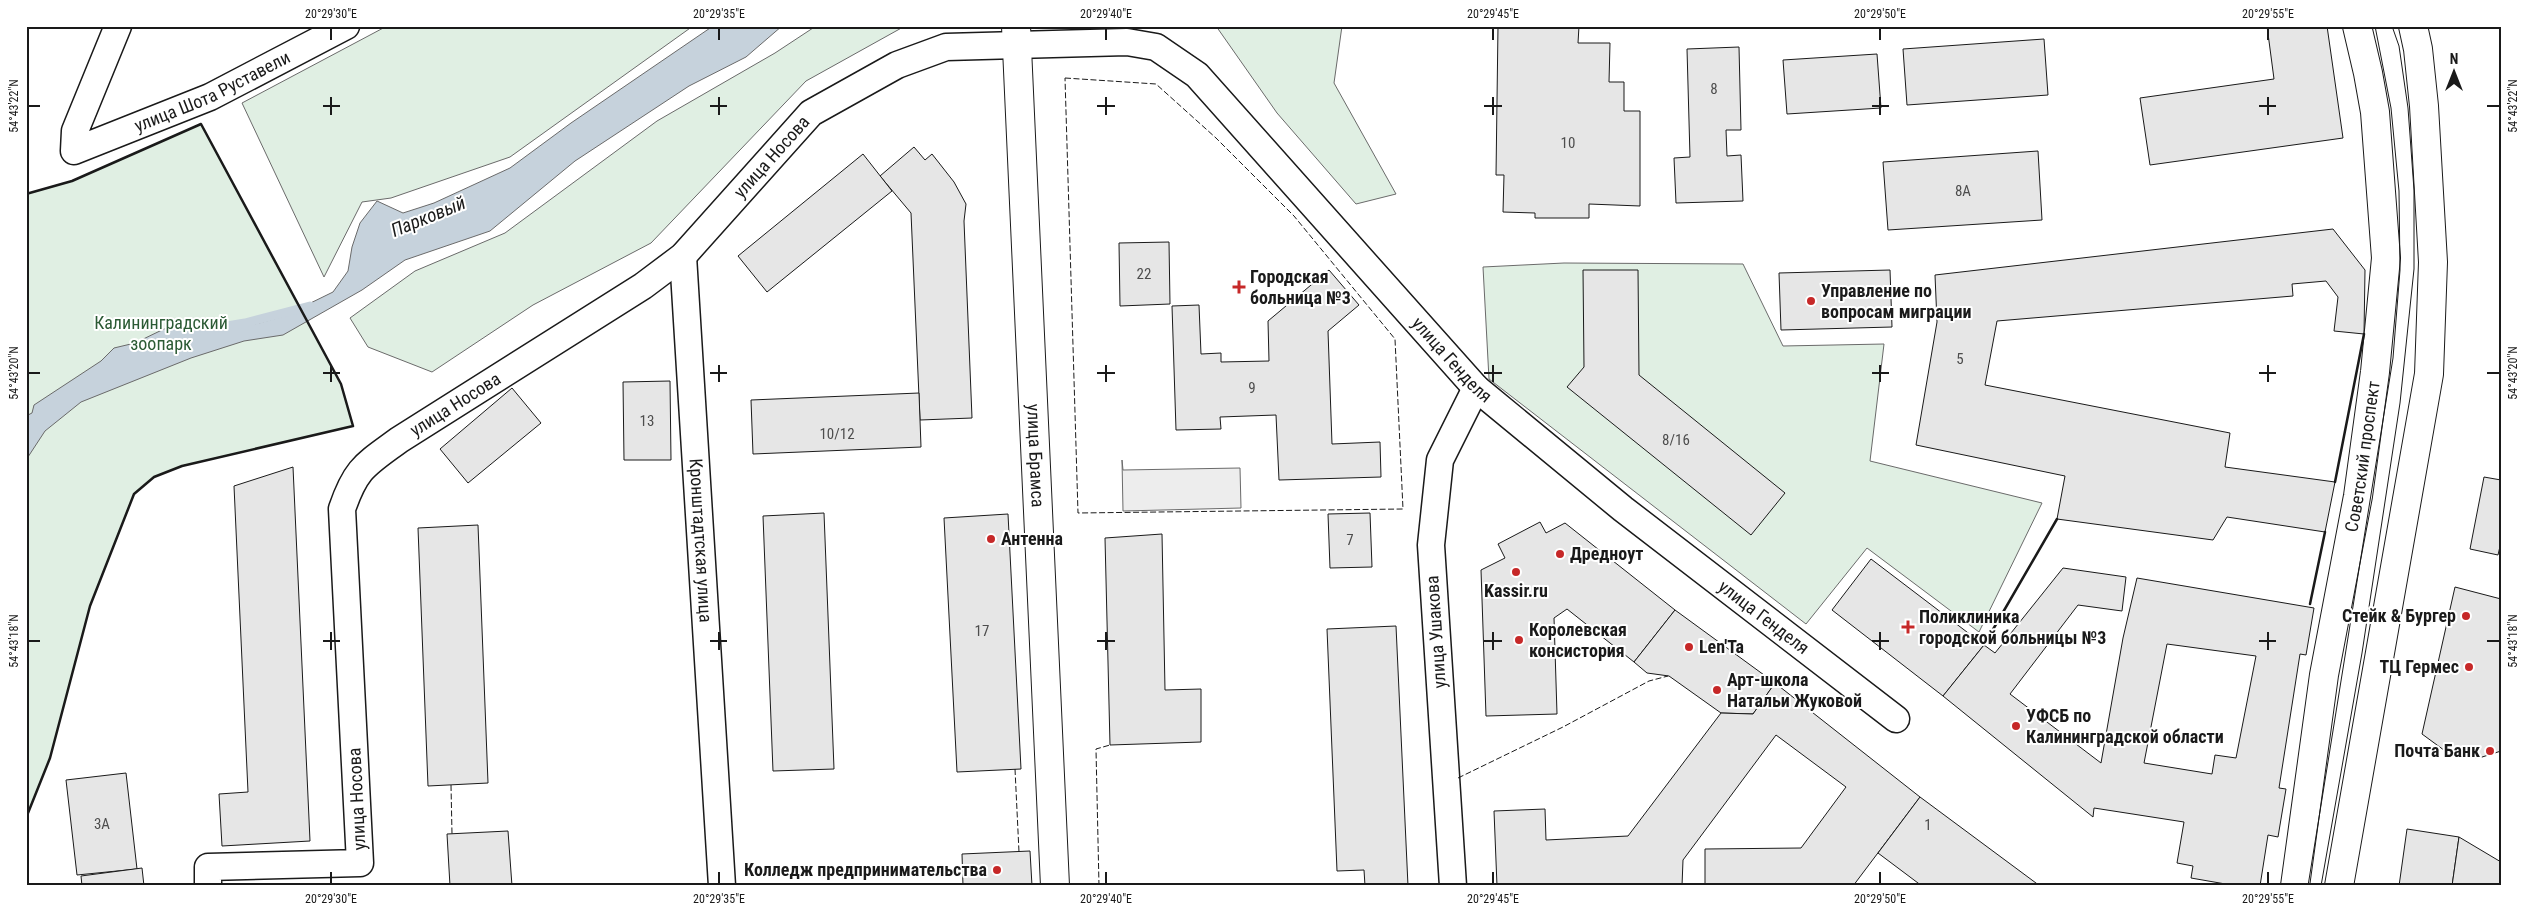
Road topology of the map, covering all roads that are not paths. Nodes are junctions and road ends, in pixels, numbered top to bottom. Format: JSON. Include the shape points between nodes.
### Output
{"nodes":[{"id":1,"x":118,"y":26,"type":"edge"},
{"id":2,"x":346,"y":26,"type":"edge"},
{"id":3,"x":2356,"y":26,"type":"edge"},
{"id":4,"x":2413,"y":26,"type":"edge"},
{"id":5,"x":1016,"y":36,"type":"edge"},
{"id":6,"x":683,"y":256,"type":"junction"},
{"id":7,"x":1476,"y":388,"type":"junction"},
{"id":8,"x":1896,"y":719,"type":"dead end"},
{"id":9,"x":208,"y":886,"type":"edge"},
{"id":10,"x":722,"y":886,"type":"edge"},
{"id":11,"x":1054,"y":886,"type":"edge"},
{"id":12,"x":1453,"y":886,"type":"edge"},
{"id":13,"x":2295,"y":886,"type":"edge"},
{"id":14,"x":2339,"y":886,"type":"edge"}],
"edges":[{"from":1,"to":2,"type":"street","name":"улица Шота Руставели","via":[[75,131],[74,151],[210,97]]},
{"from":3,"to":13,"type":"main road","name":"Советский проспект","via":[[2375,112],[2386,258],[2358,496],[2324,675]]},
{"from":4,"to":14,"type":"main road","via":[[2424,106],[2433,253],[2429,374]]},
{"from":5,"to":6,"type":"street","name":"улица Носова","via":[[946,48],[897,65],[811,114]]},
{"from":5,"to":7,"type":"street","name":"улица Генделя","via":[[1127,42],[1156,47],[1197,75]]},
{"from":5,"to":11,"type":"main road","name":"улица Брамса"},
{"from":6,"to":9,"type":"street","name":"улица Носова","via":[[644,286],[363,466],[350,485],[342,509],[360,863],[208,867]]},
{"from":6,"to":10,"type":"street","name":"Кронштадтская улица"},
{"from":7,"to":8,"type":"street","name":"улица Генделя","via":[[1623,509]]},
{"from":7,"to":12,"type":"street","name":"улица Ушакова","via":[[1440,460],[1430,544]]}]}
